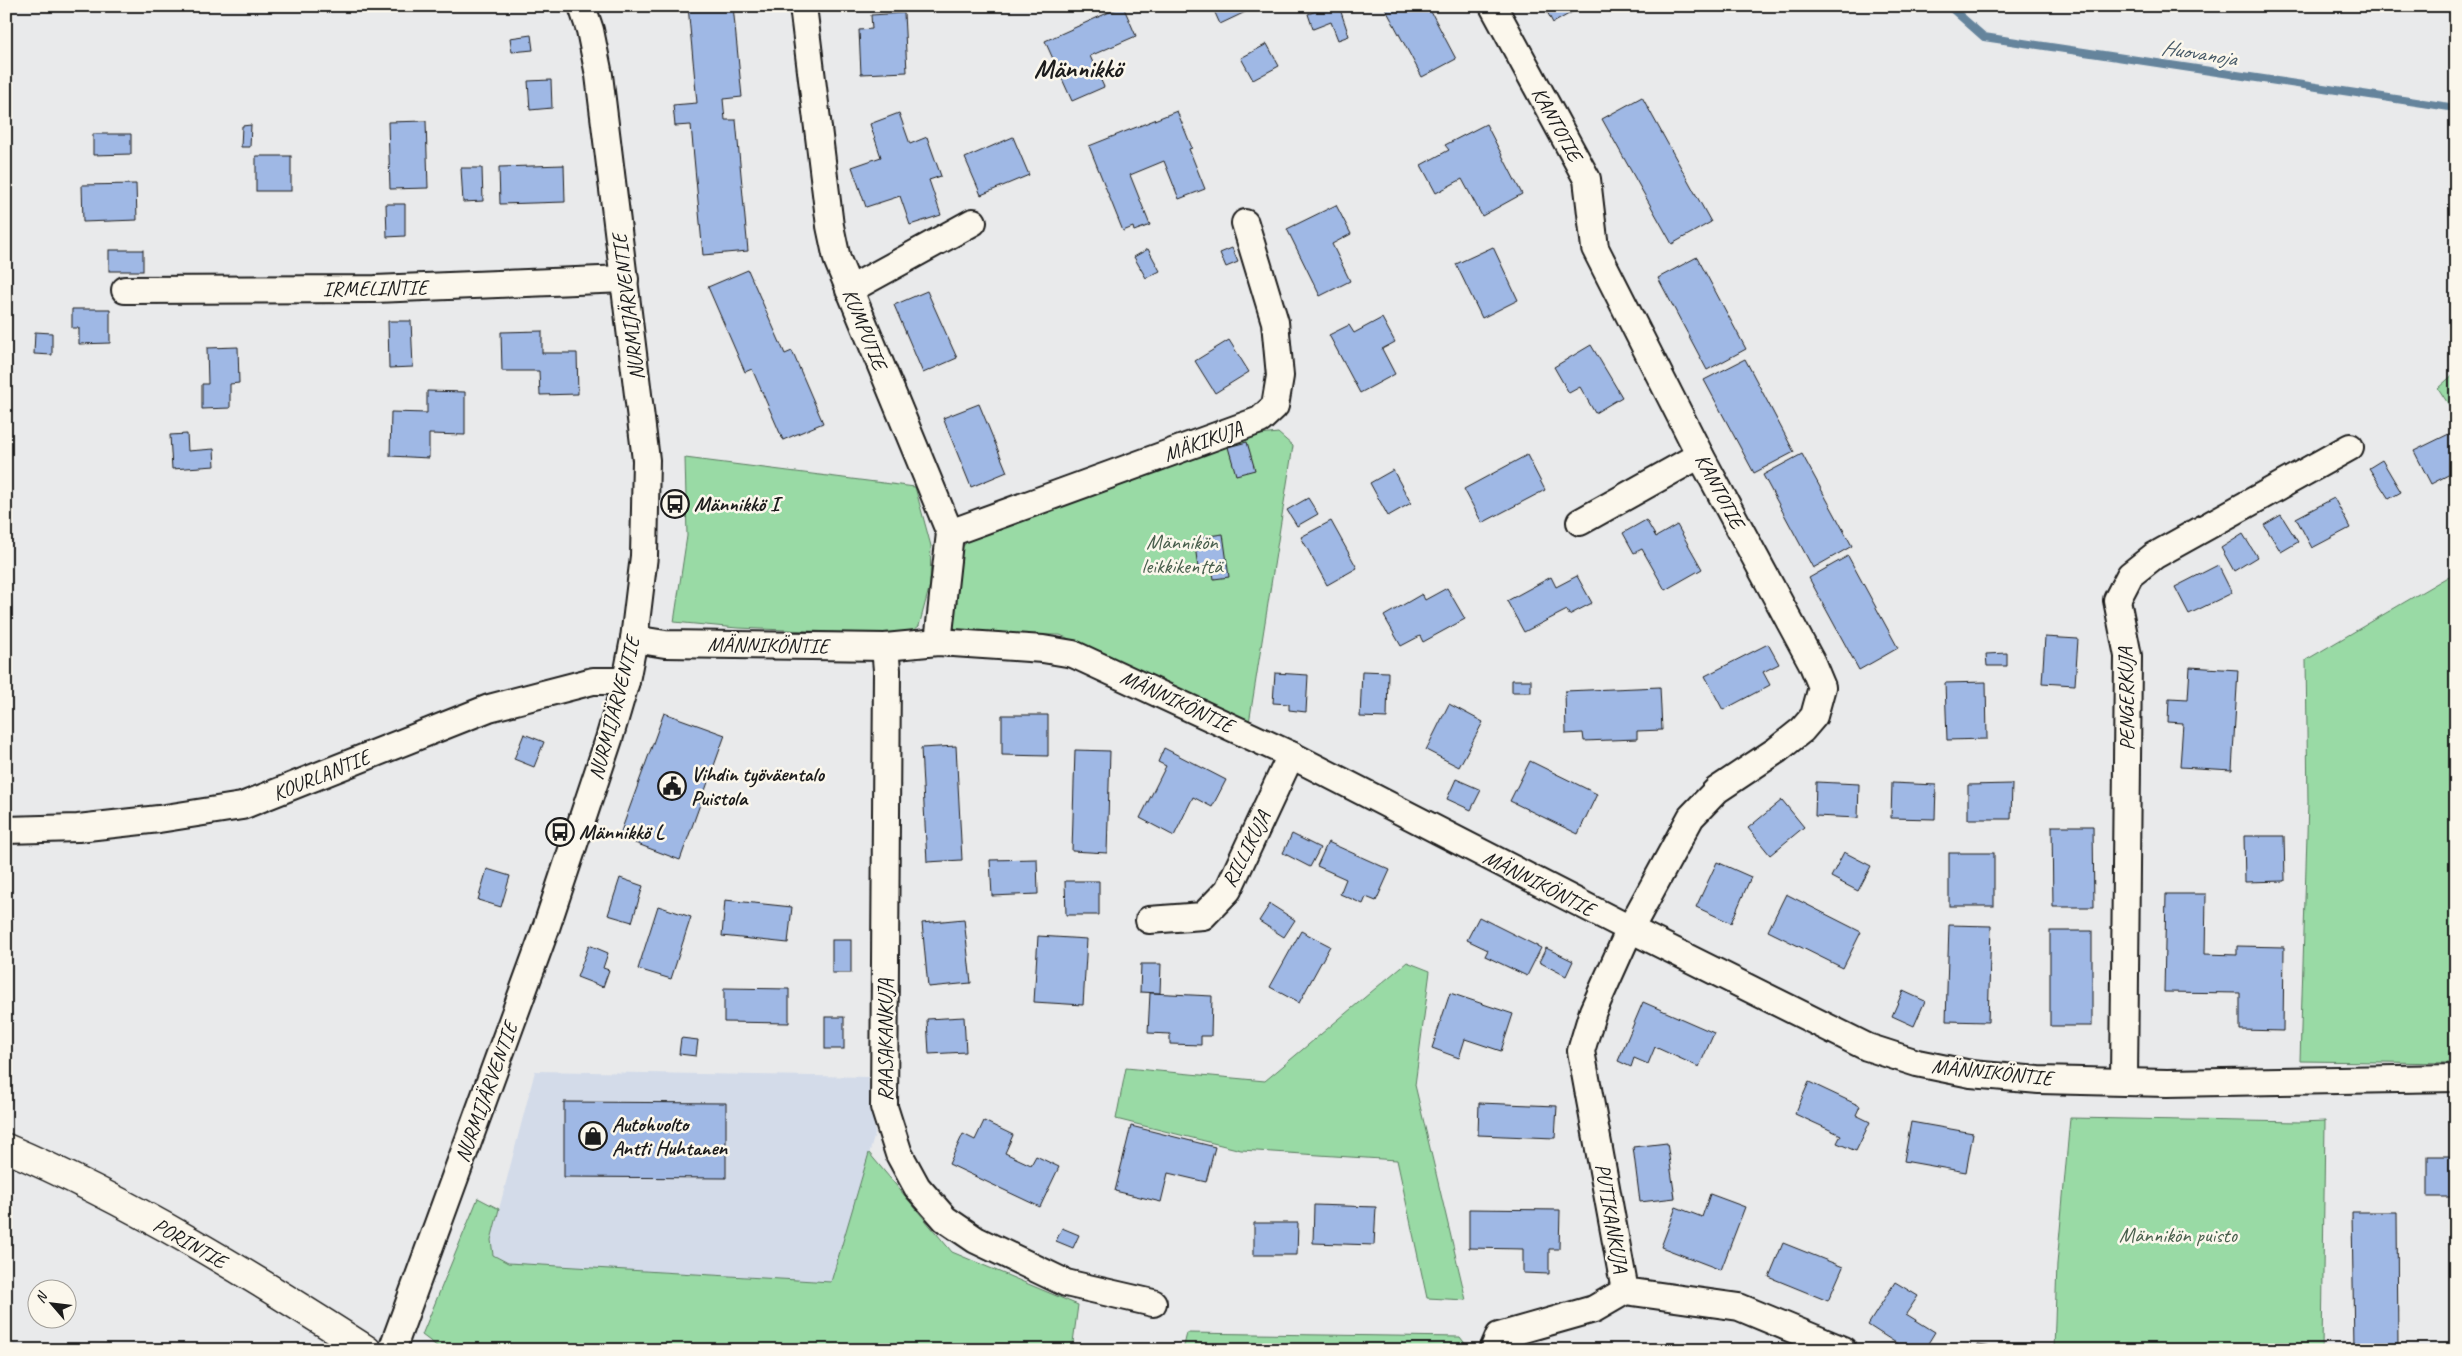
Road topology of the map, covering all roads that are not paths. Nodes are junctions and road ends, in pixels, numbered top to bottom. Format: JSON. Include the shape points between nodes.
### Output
{"nodes":[{"id":1,"x":582,"y":6,"type":"edge"},
{"id":2,"x":803,"y":6,"type":"edge"},
{"id":3,"x":1493,"y":6,"type":"edge"},
{"id":4,"x":973,"y":222,"type":"dead end"},
{"id":5,"x":1244,"y":223,"type":"dead end"},
{"id":6,"x":625,"y":279,"type":"junction"},
{"id":7,"x":125,"y":290,"type":"dead end"},
{"id":8,"x":849,"y":290,"type":"junction"},
{"id":9,"x":2350,"y":447,"type":"dead end"},
{"id":10,"x":1700,"y":455,"type":"junction"},
{"id":11,"x":1580,"y":522,"type":"dead end"},
{"id":12,"x":950,"y":533,"type":"junction"},
{"id":13,"x":634,"y":639,"type":"junction"},
{"id":14,"x":938,"y":642,"type":"junction"},
{"id":15,"x":885,"y":647,"type":"junction"},
{"id":16,"x":626,"y":680,"type":"junction"},
{"id":17,"x":1291,"y":755,"type":"junction"},
{"id":18,"x":6,"y":830,"type":"edge"},
{"id":19,"x":1149,"y":920,"type":"dead end"},
{"id":20,"x":1630,"y":929,"type":"junction"},
{"id":21,"x":2456,"y":1078,"type":"edge"},
{"id":22,"x":2124,"y":1080,"type":"junction"},
{"id":23,"x":6,"y":1148,"type":"edge"},
{"id":24,"x":1625,"y":1291,"type":"junction"},
{"id":25,"x":1153,"y":1303,"type":"dead end"},
{"id":26,"x":1496,"y":1343,"type":"edge"},
{"id":27,"x":366,"y":1350,"type":"edge"},
{"id":28,"x":392,"y":1350,"type":"edge"},
{"id":29,"x":1843,"y":1350,"type":"edge"}],
"edges":[{"from":1,"to":6,"type":"street","name":"NURMIJÄRVENTIE","via":[[599,75]]},
{"from":2,"to":8,"type":"street","name":"KUMPUTIE","via":[[830,226],[837,259]]},
{"from":3,"to":10,"type":"street","name":"KANTOTIE","via":[[1587,179],[1595,248]]},
{"from":4,"to":8,"type":"street"},
{"from":5,"to":12,"type":"street","name":"MÄKIKUJA","via":[[1275,322],[1280,376],[1275,406],[1260,420]]},
{"from":6,"to":7,"type":"street","name":"IRMELINTIE","via":[[375,289]]},
{"from":6,"to":13,"type":"street","name":"NURMIJÄRVENTIE","via":[[646,460],[644,556]]},
{"from":8,"to":12,"type":"street","name":"KUMPUTIE"},
{"from":9,"to":22,"type":"street","name":"PENGERKUJA","via":[[2154,556],[2130,575],[2117,600],[2128,656]]},
{"from":10,"to":11,"type":"street"},
{"from":10,"to":20,"type":"street","name":"KANTOTIE","via":[[1822,687],[1814,716],[1802,730],[1717,790],[1691,817]]},
{"from":12,"to":14,"type":"street","name":"KUMPUTIE"},
{"from":13,"to":15,"type":"street","name":"MÄNNIKÖNTIE","via":[[665,644]]},
{"from":13,"to":16,"type":"street","name":"NURMIJÄRVENTIE"},
{"from":14,"to":15,"type":"street","name":"MÄNNIKÖNTIE"},
{"from":14,"to":17,"type":"street","name":"MÄNNIKÖNTIE","via":[[1072,654]]},
{"from":15,"to":25,"type":"street","name":"RAASAKANKUJA","via":[[884,1107],[899,1154],[917,1187],[945,1219],[976,1240],[1066,1283]]},
{"from":16,"to":18,"type":"street","name":"KOURLANTIE","via":[[592,681],[489,708],[242,806],[78,828]]},
{"from":16,"to":28,"type":"street","name":"NURMIJÄRVENTIE","via":[[546,928]]},
{"from":17,"to":19,"type":"street","name":"RILLIKUJA","via":[[1228,890],[1203,916]]},
{"from":17,"to":20,"type":"street","name":"MÄNNIKÖNTIE"},
{"from":20,"to":22,"type":"street","name":"MÄNNIKÖNTIE","via":[[1867,1047],[1917,1063],[1971,1074],[2039,1080]]},
{"from":20,"to":24,"type":"street","name":"PUTIKANKUJA","via":[[1593,1011],[1582,1051]]},
{"from":21,"to":22,"type":"street","name":"MÄNNIKÖNTIE"},
{"from":23,"to":27,"type":"highway","name":"PORINTIE","via":[[49,1166],[180,1237],[297,1305]]},
{"from":24,"to":26,"type":"street","via":[[1594,1309]]},
{"from":24,"to":29,"type":"street","name":"PUTIKANKUJA","via":[[1739,1307]]}]}
